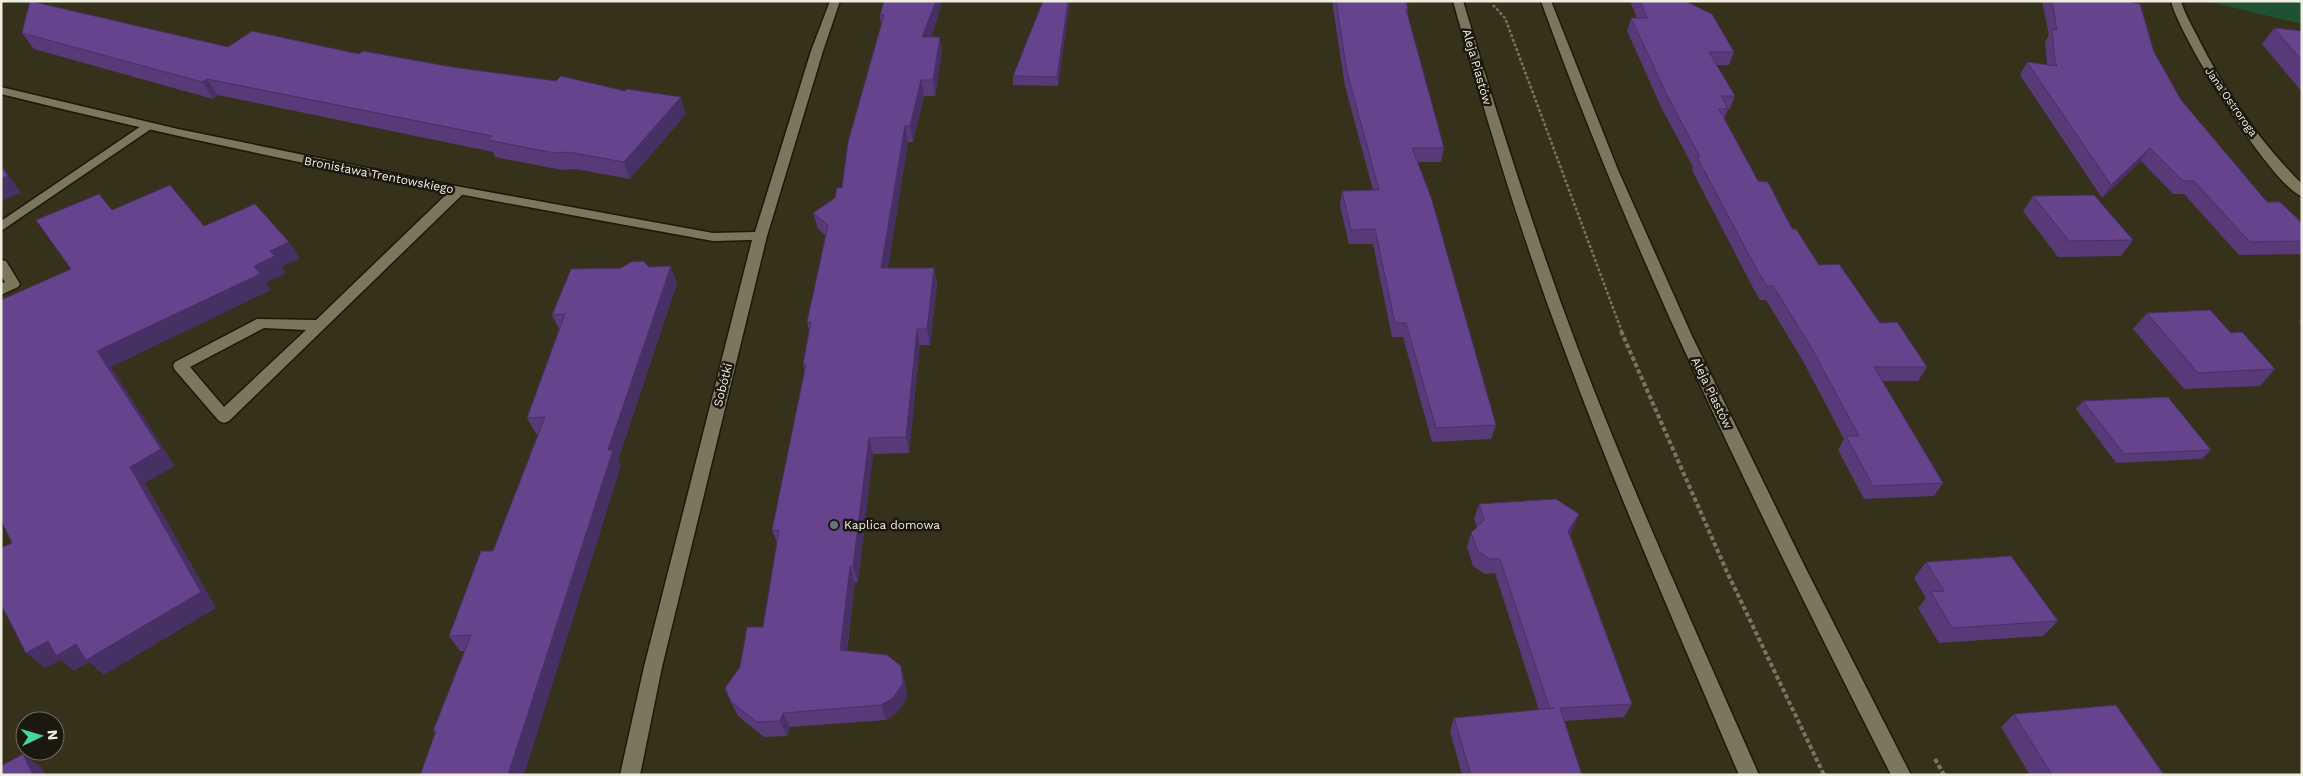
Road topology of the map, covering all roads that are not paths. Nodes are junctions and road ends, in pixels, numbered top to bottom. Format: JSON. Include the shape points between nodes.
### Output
{"nodes":[{"id":1,"x":835,"y":1,"type":"edge"},
{"id":2,"x":1458,"y":1,"type":"edge"},
{"id":3,"x":1546,"y":1,"type":"edge"},
{"id":4,"x":2176,"y":1,"type":"edge"},
{"id":5,"x":1,"y":90,"type":"edge"},
{"id":6,"x":146,"y":126,"type":"junction"},
{"id":7,"x":458,"y":191,"type":"junction"},
{"id":8,"x":2302,"y":192,"type":"edge"},
{"id":9,"x":1,"y":227,"type":"edge"},
{"id":10,"x":760,"y":236,"type":"junction"},
{"id":11,"x":1,"y":264,"type":"edge"},
{"id":12,"x":1,"y":290,"type":"edge"},
{"id":13,"x":318,"y":324,"type":"junction"},
{"id":14,"x":630,"y":775,"type":"edge"},
{"id":15,"x":1749,"y":775,"type":"edge"},
{"id":16,"x":1901,"y":775,"type":"edge"}],
"edges":[{"from":1,"to":10,"type":"street","name":"Sobótki"},
{"from":2,"to":15,"type":"street","name":"Aleja Piastów","via":[[1495,129],[1571,349],[1654,556]]},
{"from":3,"to":16,"type":"street","name":"Aleja Piastów","via":[[1598,141],[1674,315],[1815,609]]},
{"from":4,"to":8,"type":"street","name":"Jana Ostroroga","via":[[2201,57],[2227,99]]},
{"from":5,"to":6,"type":"street","name":"Bronisława Trentowskiego"},
{"from":6,"to":7,"type":"street","name":"Bronisława Trentowskiego"},
{"from":6,"to":9,"type":"street"},
{"from":7,"to":10,"type":"street","name":"Bronisława Trentowskiego","via":[[713,237]]},
{"from":7,"to":13,"type":"street"},
{"from":10,"to":14,"type":"street","name":"Sobótki","via":[[653,666]]},
{"from":11,"to":12,"type":"street","via":[[13,284]]},
{"from":13,"to":13,"type":"street","via":[[224,417],[180,366],[262,323]]}]}
